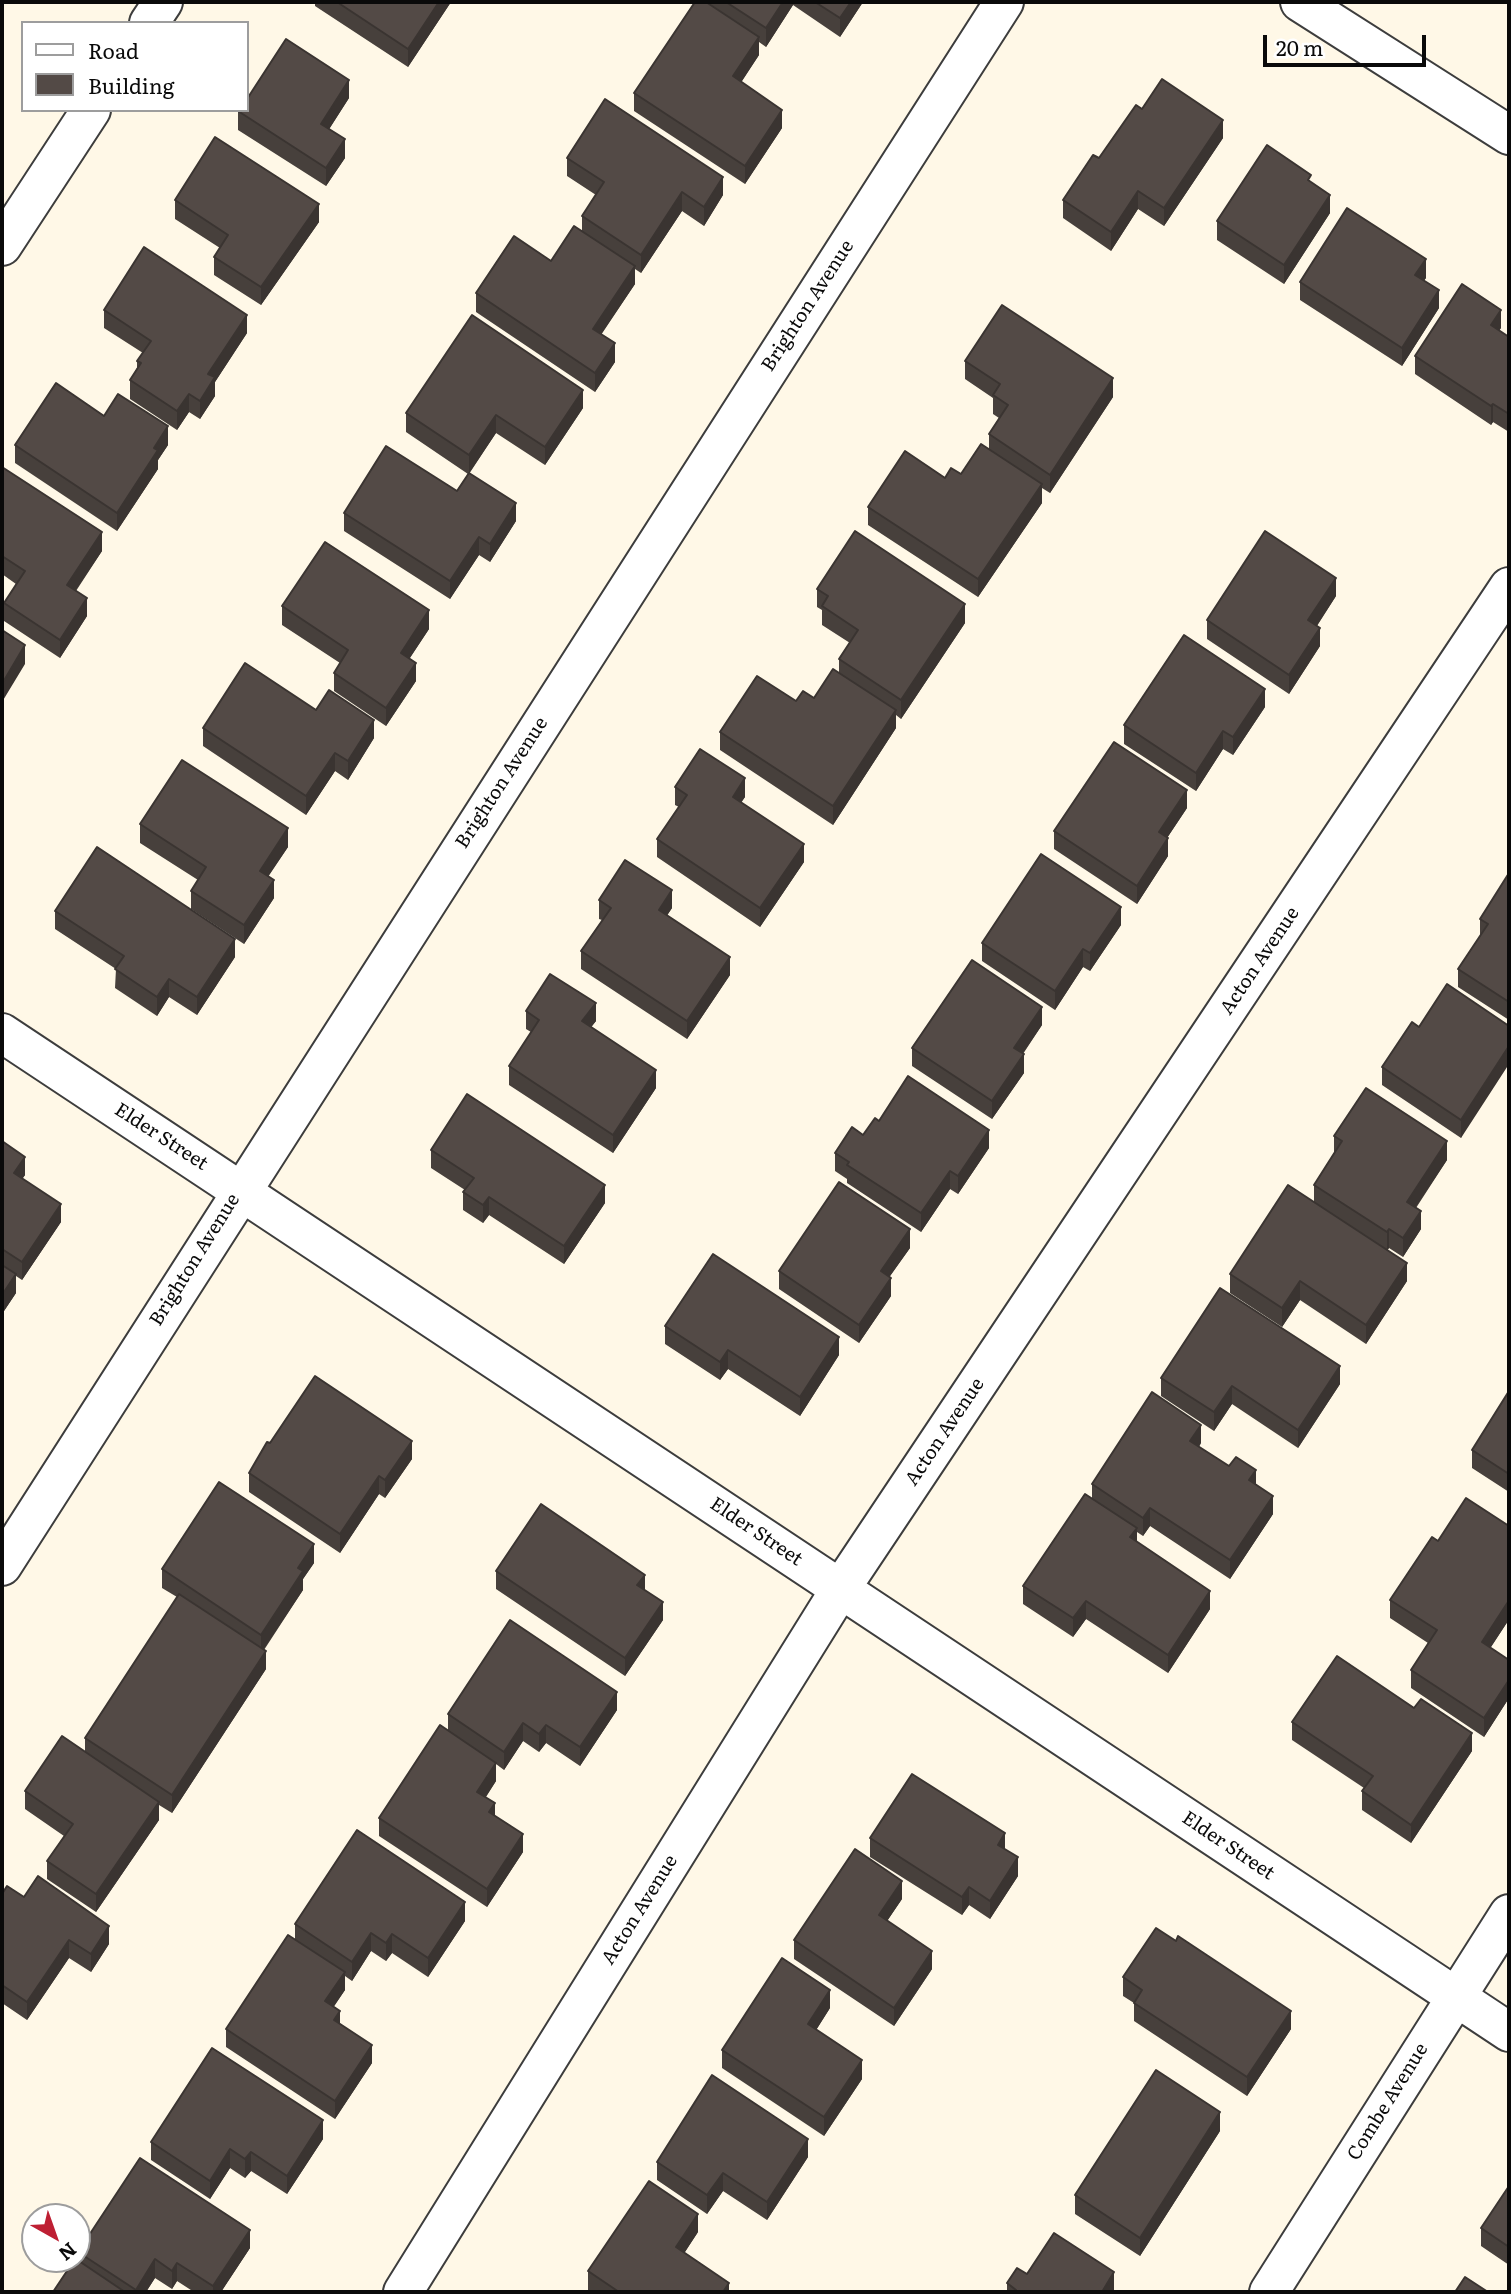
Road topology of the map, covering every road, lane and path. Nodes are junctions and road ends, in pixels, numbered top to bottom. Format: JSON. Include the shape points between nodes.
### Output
{"nodes":[{"id":1,"x":163,"y":2,"type":"edge"},
{"id":2,"x":1004,"y":2,"type":"edge"},
{"id":3,"x":1300,"y":2,"type":"edge"},
{"id":4,"x":150,"y":21,"type":"edge"},
{"id":5,"x":90,"y":112,"type":"edge"},
{"id":6,"x":1509,"y":135,"type":"edge"},
{"id":7,"x":2,"y":246,"type":"edge"},
{"id":8,"x":1509,"y":587,"type":"edge"},
{"id":9,"x":2,"y":1033,"type":"edge"},
{"id":10,"x":241,"y":1189,"type":"junction"},
{"id":11,"x":2,"y":1566,"type":"edge"},
{"id":12,"x":841,"y":1588,"type":"junction"},
{"id":13,"x":1509,"y":1914,"type":"edge"},
{"id":14,"x":1455,"y":1997,"type":"junction"},
{"id":15,"x":1509,"y":2032,"type":"edge"},
{"id":16,"x":403,"y":2292,"type":"edge"},
{"id":17,"x":1269,"y":2292,"type":"edge"}],
"edges":[{"from":1,"to":4,"type":"street"},
{"from":2,"to":10,"type":"street","name":"Brighton Avenue"},
{"from":3,"to":6,"type":"street"},
{"from":5,"to":7,"type":"street"},
{"from":8,"to":12,"type":"street","name":"Acton Avenue"},
{"from":9,"to":10,"type":"street","name":"Elder Street"},
{"from":10,"to":11,"type":"street","name":"Brighton Avenue"},
{"from":10,"to":12,"type":"street","name":"Elder Street"},
{"from":12,"to":14,"type":"street","name":"Elder Street"},
{"from":12,"to":16,"type":"street","name":"Acton Avenue"},
{"from":13,"to":14,"type":"street","name":"Combe Avenue"},
{"from":14,"to":15,"type":"street","name":"Elder Street"},
{"from":14,"to":17,"type":"street","name":"Combe Avenue"}]}
